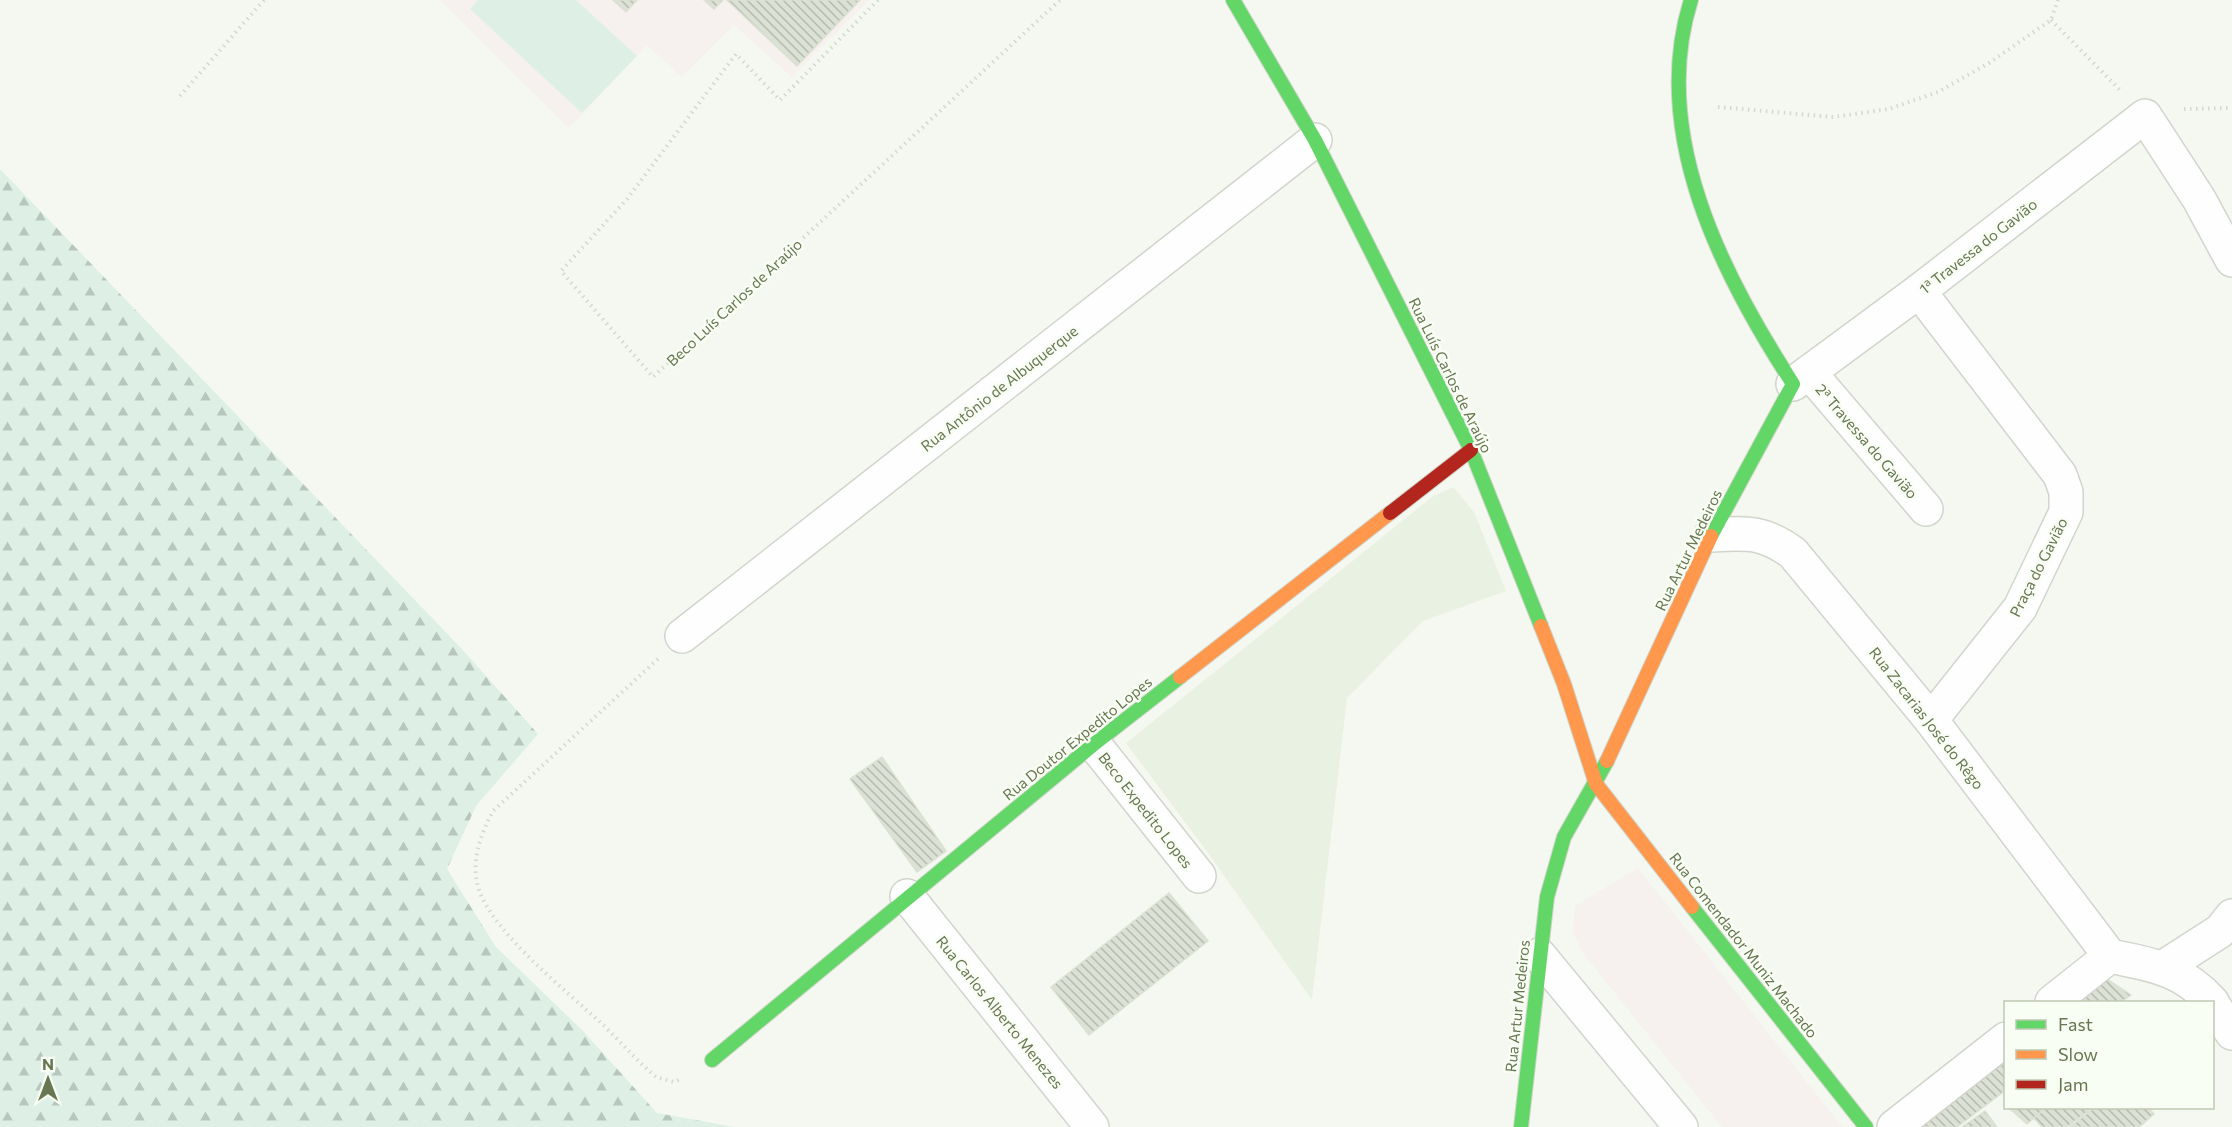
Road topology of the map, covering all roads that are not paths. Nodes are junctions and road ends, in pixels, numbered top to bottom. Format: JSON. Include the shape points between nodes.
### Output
{"nodes":[{"id":1,"x":1233,"y":0,"type":"edge"},
{"id":2,"x":1691,"y":0,"type":"edge"},
{"id":3,"x":1315,"y":140,"type":"junction"},
{"id":4,"x":2232,"y":260,"type":"edge"},
{"id":5,"x":1919,"y":291,"type":"junction"},
{"id":6,"x":1801,"y":378,"type":"junction"},
{"id":7,"x":1471,"y":450,"type":"junction"},
{"id":8,"x":1926,"y":509,"type":"dead end"},
{"id":9,"x":1711,"y":535,"type":"junction"},
{"id":10,"x":682,"y":636,"type":"road end"},
{"id":11,"x":1931,"y":720,"type":"junction"},
{"id":12,"x":1094,"y":744,"type":"junction"},
{"id":13,"x":1596,"y":784,"type":"junction"},
{"id":14,"x":1199,"y":876,"type":"dead end"},
{"id":15,"x":907,"y":896,"type":"junction"},
{"id":16,"x":2232,"y":916,"type":"edge"},
{"id":17,"x":1539,"y":955,"type":"junction"},
{"id":18,"x":2110,"y":957,"type":"junction"},
{"id":19,"x":2164,"y":967,"type":"junction"},
{"id":20,"x":2053,"y":1001,"type":"edge"},
{"id":21,"x":2210,"y":1001,"type":"edge"},
{"id":22,"x":2214,"y":1006,"type":"edge"},
{"id":23,"x":2232,"y":1033,"type":"edge"},
{"id":24,"x":2004,"y":1041,"type":"edge"},
{"id":25,"x":712,"y":1060,"type":"road end"},
{"id":26,"x":1092,"y":1127,"type":"edge"},
{"id":27,"x":1521,"y":1127,"type":"edge"},
{"id":28,"x":1681,"y":1127,"type":"edge"},
{"id":29,"x":1866,"y":1127,"type":"edge"},
{"id":30,"x":1894,"y":1127,"type":"edge"}],
"edges":[{"from":1,"to":3,"type":"street","name":"Rua Luís Carlos de Araújo"},
{"from":2,"to":6,"type":"street","via":[[1678,56],[1691,164],[1713,239],[1769,348]]},
{"from":3,"to":7,"type":"street","name":"Rua Luís Carlos de Araújo"},
{"from":3,"to":10,"type":"street","name":"Rua Antônio de Albuquerque"},
{"from":4,"to":5,"type":"street","name":"1ª Travessa do Gavião","via":[[2199,199],[2145,116]]},
{"from":5,"to":6,"type":"street","name":"1ª Travessa do Gavião"},
{"from":5,"to":11,"type":"street","name":"Praça do Gavião","via":[[2060,476],[2067,503],[2059,531],[2020,608]]},
{"from":6,"to":8,"type":"street","name":"2ª Travessa do Gavião"},
{"from":6,"to":9,"type":"street","name":"Rua Artur Medeiros"},
{"from":7,"to":12,"type":"street","name":"Rua Doutor Expedito Lopes"},
{"from":7,"to":13,"type":"street","name":"Rua Luís Carlos de Araújo","via":[[1564,684]]},
{"from":9,"to":11,"type":"street","name":"Rua Zacarias José do Rêgo","via":[[1752,533],[1774,539],[1793,553]]},
{"from":9,"to":13,"type":"street","name":"Rua Artur Medeiros"},
{"from":11,"to":18,"type":"street","name":"Rua Zacarias José do Rêgo"},
{"from":12,"to":14,"type":"street","name":"Beco Expedito Lopes"},
{"from":12,"to":15,"type":"street","name":"Rua Doutor Expedito Lopes"},
{"from":13,"to":17,"type":"street","name":"Rua Artur Medeiros","via":[[1564,837],[1547,897]]},
{"from":13,"to":29,"type":"street","name":"Rua Comendador Muniz Machado"},
{"from":15,"to":25,"type":"street","name":"Rua Doutor Expedito Lopes"},
{"from":15,"to":26,"type":"street","name":"Rua Carlos Alberto Menezes"},
{"from":16,"to":19,"type":"street","via":[[2220,932]]},
{"from":17,"to":27,"type":"street","name":"Rua Artur Medeiros"},
{"from":17,"to":28,"type":"street"},
{"from":18,"to":19,"type":"street"},
{"from":18,"to":20,"type":"street"},
{"from":19,"to":21,"type":"street","via":[[2194,983]]},
{"from":22,"to":23,"type":"street"},
{"from":24,"to":30,"type":"street"}]}
